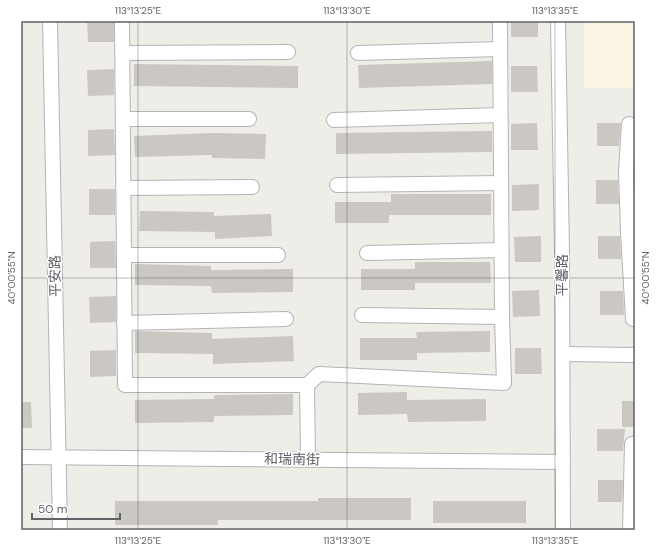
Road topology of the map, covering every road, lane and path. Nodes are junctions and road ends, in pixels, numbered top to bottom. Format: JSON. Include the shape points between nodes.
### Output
{"nodes":[{"id":1,"x":50,"y":21,"type":"edge"},
{"id":2,"x":122,"y":21,"type":"edge"},
{"id":3,"x":500,"y":21,"type":"edge"},
{"id":4,"x":558,"y":21,"type":"edge"},
{"id":5,"x":500,"y":49,"type":"junction"},
{"id":6,"x":123,"y":52,"type":"junction"},
{"id":7,"x":288,"y":52,"type":"dead end"},
{"id":8,"x":358,"y":53,"type":"dead end"},
{"id":9,"x":500,"y":115,"type":"junction"},
{"id":10,"x":123,"y":119,"type":"junction"},
{"id":11,"x":249,"y":119,"type":"dead end"},
{"id":12,"x":334,"y":120,"type":"dead end"},
{"id":13,"x":629,"y":124,"type":"dead end"},
{"id":14,"x":630,"y":171,"type":"edge"},
{"id":15,"x":501,"y":183,"type":"junction"},
{"id":16,"x":337,"y":185,"type":"dead end"},
{"id":17,"x":252,"y":187,"type":"dead end"},
{"id":18,"x":123,"y":188,"type":"junction"},
{"id":19,"x":631,"y":232,"type":"edge"},
{"id":20,"x":501,"y":250,"type":"junction"},
{"id":21,"x":367,"y":253,"type":"dead end"},
{"id":22,"x":124,"y":255,"type":"junction"},
{"id":23,"x":278,"y":255,"type":"dead end"},
{"id":24,"x":634,"y":300,"type":"edge"},
{"id":25,"x":362,"y":315,"type":"dead end"},
{"id":26,"x":502,"y":317,"type":"junction"},
{"id":27,"x":286,"y":319,"type":"dead end"},
{"id":28,"x":633,"y":319,"type":"dead end"},
{"id":29,"x":124,"y":323,"type":"junction"},
{"id":30,"x":563,"y":354,"type":"junction"},
{"id":31,"x":635,"y":355,"type":"edge"},
{"id":32,"x":307,"y":385,"type":"junction"},
{"id":33,"x":635,"y":444,"type":"edge"},
{"id":34,"x":21,"y":457,"type":"edge"},
{"id":35,"x":59,"y":457,"type":"junction"},
{"id":36,"x":308,"y":459,"type":"junction"},
{"id":37,"x":563,"y":462,"type":"junction"},
{"id":38,"x":632,"y":508,"type":"edge"},
{"id":39,"x":60,"y":530,"type":"edge"},
{"id":40,"x":563,"y":530,"type":"edge"},
{"id":41,"x":630,"y":530,"type":"edge"}],
"edges":[{"from":1,"to":35,"type":"street","name":"平安路"},
{"from":2,"to":6,"type":"street"},
{"from":3,"to":5,"type":"street"},
{"from":4,"to":30,"type":"street","name":"平馨路"},
{"from":5,"to":8,"type":"street"},
{"from":5,"to":9,"type":"street"},
{"from":6,"to":7,"type":"street"},
{"from":6,"to":10,"type":"street"},
{"from":9,"to":12,"type":"street"},
{"from":9,"to":15,"type":"street"},
{"from":10,"to":11,"type":"street"},
{"from":10,"to":18,"type":"street"},
{"from":13,"to":14,"type":"street"},
{"from":14,"to":19,"type":"street"},
{"from":15,"to":16,"type":"street"},
{"from":15,"to":20,"type":"street"},
{"from":17,"to":18,"type":"street"},
{"from":18,"to":22,"type":"street"},
{"from":19,"to":24,"type":"street"},
{"from":20,"to":21,"type":"street"},
{"from":20,"to":26,"type":"street"},
{"from":22,"to":23,"type":"street"},
{"from":22,"to":29,"type":"street"},
{"from":24,"to":28,"type":"street"},
{"from":25,"to":26,"type":"street"},
{"from":26,"to":32,"type":"street","via":[[504,383],[319,374]]},
{"from":27,"to":29,"type":"street"},
{"from":29,"to":32,"type":"street","via":[[124,385]]},
{"from":30,"to":31,"type":"street"},
{"from":30,"to":37,"type":"street","name":"平馨路"},
{"from":32,"to":36,"type":"street"},
{"from":33,"to":38,"type":"street","via":[[632,444]]},
{"from":34,"to":35,"type":"street","name":"和瑞南街"},
{"from":35,"to":36,"type":"street","name":"和瑞南街"},
{"from":35,"to":39,"type":"street","name":"平安路"},
{"from":36,"to":37,"type":"street","name":"和瑞南街"},
{"from":37,"to":40,"type":"street","name":"平馨路"},
{"from":38,"to":41,"type":"street"}]}
